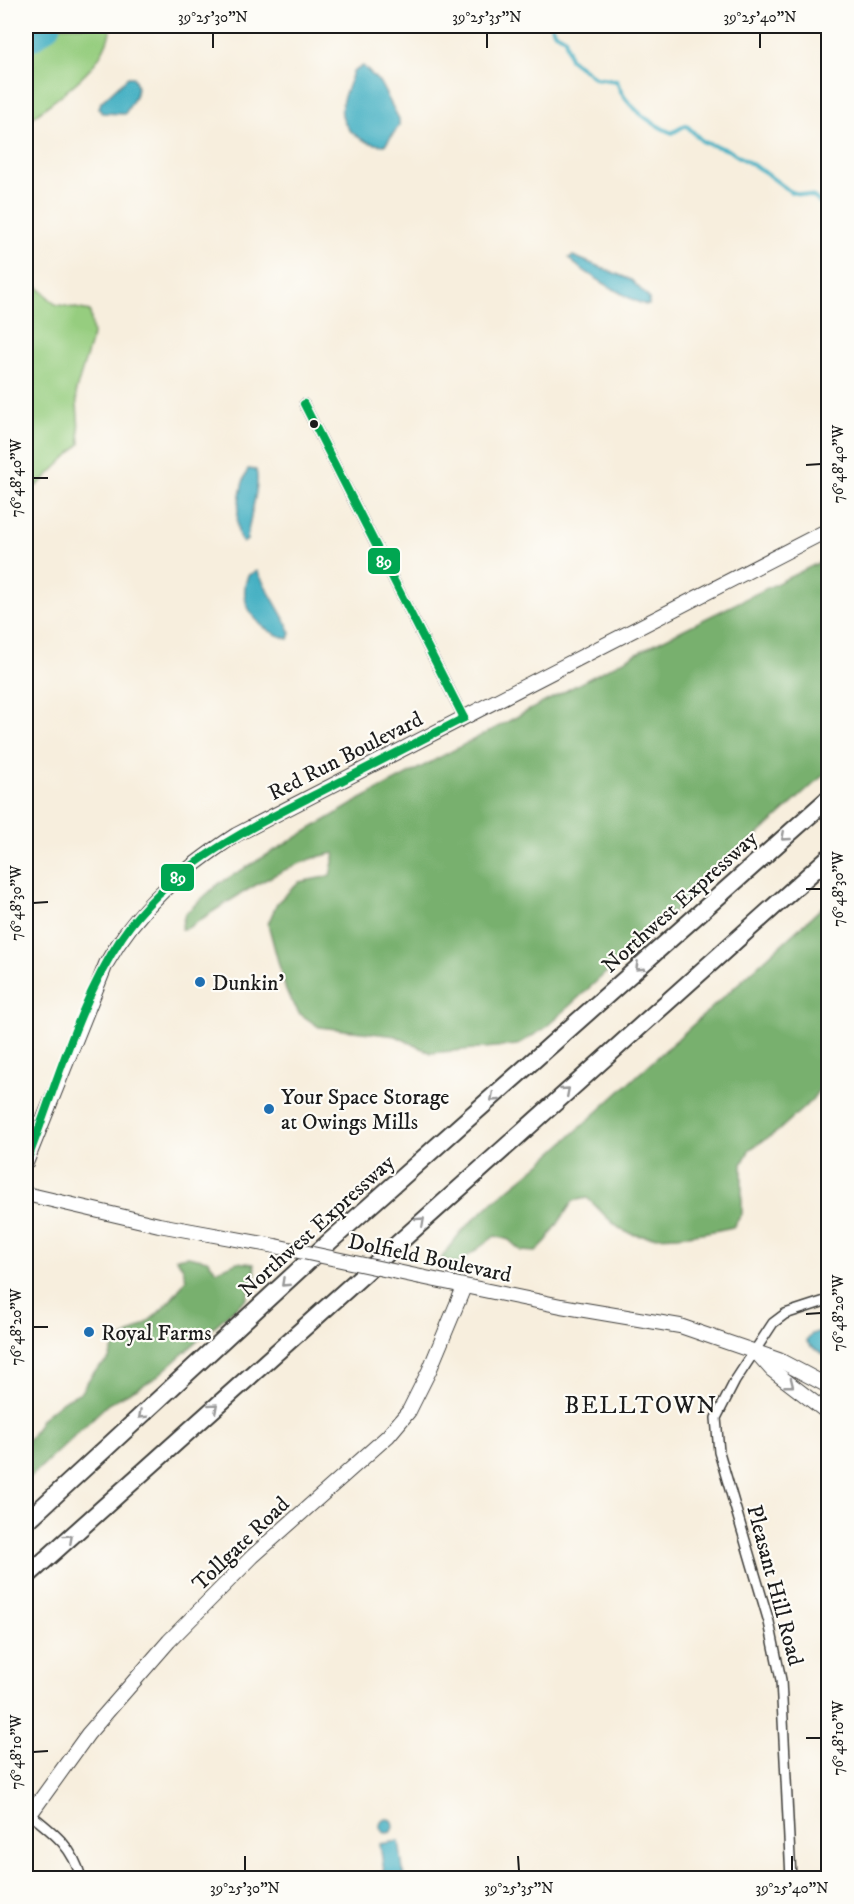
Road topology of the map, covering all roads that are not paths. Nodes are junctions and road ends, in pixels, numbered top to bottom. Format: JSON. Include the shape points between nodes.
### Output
{"nodes":[{"id":1,"x":304,"y":404,"type":"dead end"},
{"id":2,"x":828,"y":530,"type":"edge"},
{"id":3,"x":464,"y":718,"type":"junction"},
{"id":4,"x":828,"y":799,"type":"edge"},
{"id":5,"x":828,"y":858,"type":"edge"},
{"id":6,"x":26,"y":1163,"type":"edge"},
{"id":7,"x":26,"y":1194,"type":"edge"},
{"id":8,"x":464,"y":1287,"type":"junction"},
{"id":9,"x":828,"y":1300,"type":"edge"},
{"id":10,"x":754,"y":1350,"type":"junction"},
{"id":11,"x":828,"y":1386,"type":"edge"},
{"id":12,"x":828,"y":1413,"type":"edge"},
{"id":13,"x":26,"y":1521,"type":"edge"},
{"id":14,"x":26,"y":1577,"type":"edge"},
{"id":15,"x":28,"y":1817,"type":"edge"},
{"id":16,"x":81,"y":1878,"type":"edge"},
{"id":17,"x":791,"y":1878,"type":"edge"}],
"edges":[{"from":1,"to":3,"type":"street"},
{"from":2,"to":3,"type":"main road","name":"Red Run Boulevard"},
{"from":3,"to":6,"type":"main road","name":"Red Run Boulevard","via":[[236,835],[187,868],[159,893],[130,926],[106,964]]},
{"from":4,"to":13,"type":"highway","name":"Northwest Expressway","one_way":true,"via":[[328,1243]]},
{"from":14,"to":5,"type":"highway","one_way":true},
{"from":7,"to":8,"type":"main road","name":"Dolfield Boulevard","bridge":true},
{"from":8,"to":10,"type":"main road","name":"Dolfield Boulevard","via":[[680,1326]]},
{"from":8,"to":15,"type":"main road","name":"Tollgate Road","via":[[420,1392],[402,1419],[388,1436],[253,1556],[169,1641],[88,1734]]},
{"from":9,"to":10,"type":"street","name":"Pleasant Hill Road","via":[[785,1314],[773,1323]]},
{"from":10,"to":11,"type":"main road","name":"Dolfield Boulevard"},
{"from":10,"to":12,"type":"main road","name":"Dolfield Boulevard","one_way":true,"via":[[772,1370]]},
{"from":10,"to":17,"type":"street","name":"Pleasant Hill Road","via":[[721,1405],[716,1434],[723,1471],[776,1647]]},
{"from":15,"to":16,"type":"street","via":[[66,1844]]}]}
